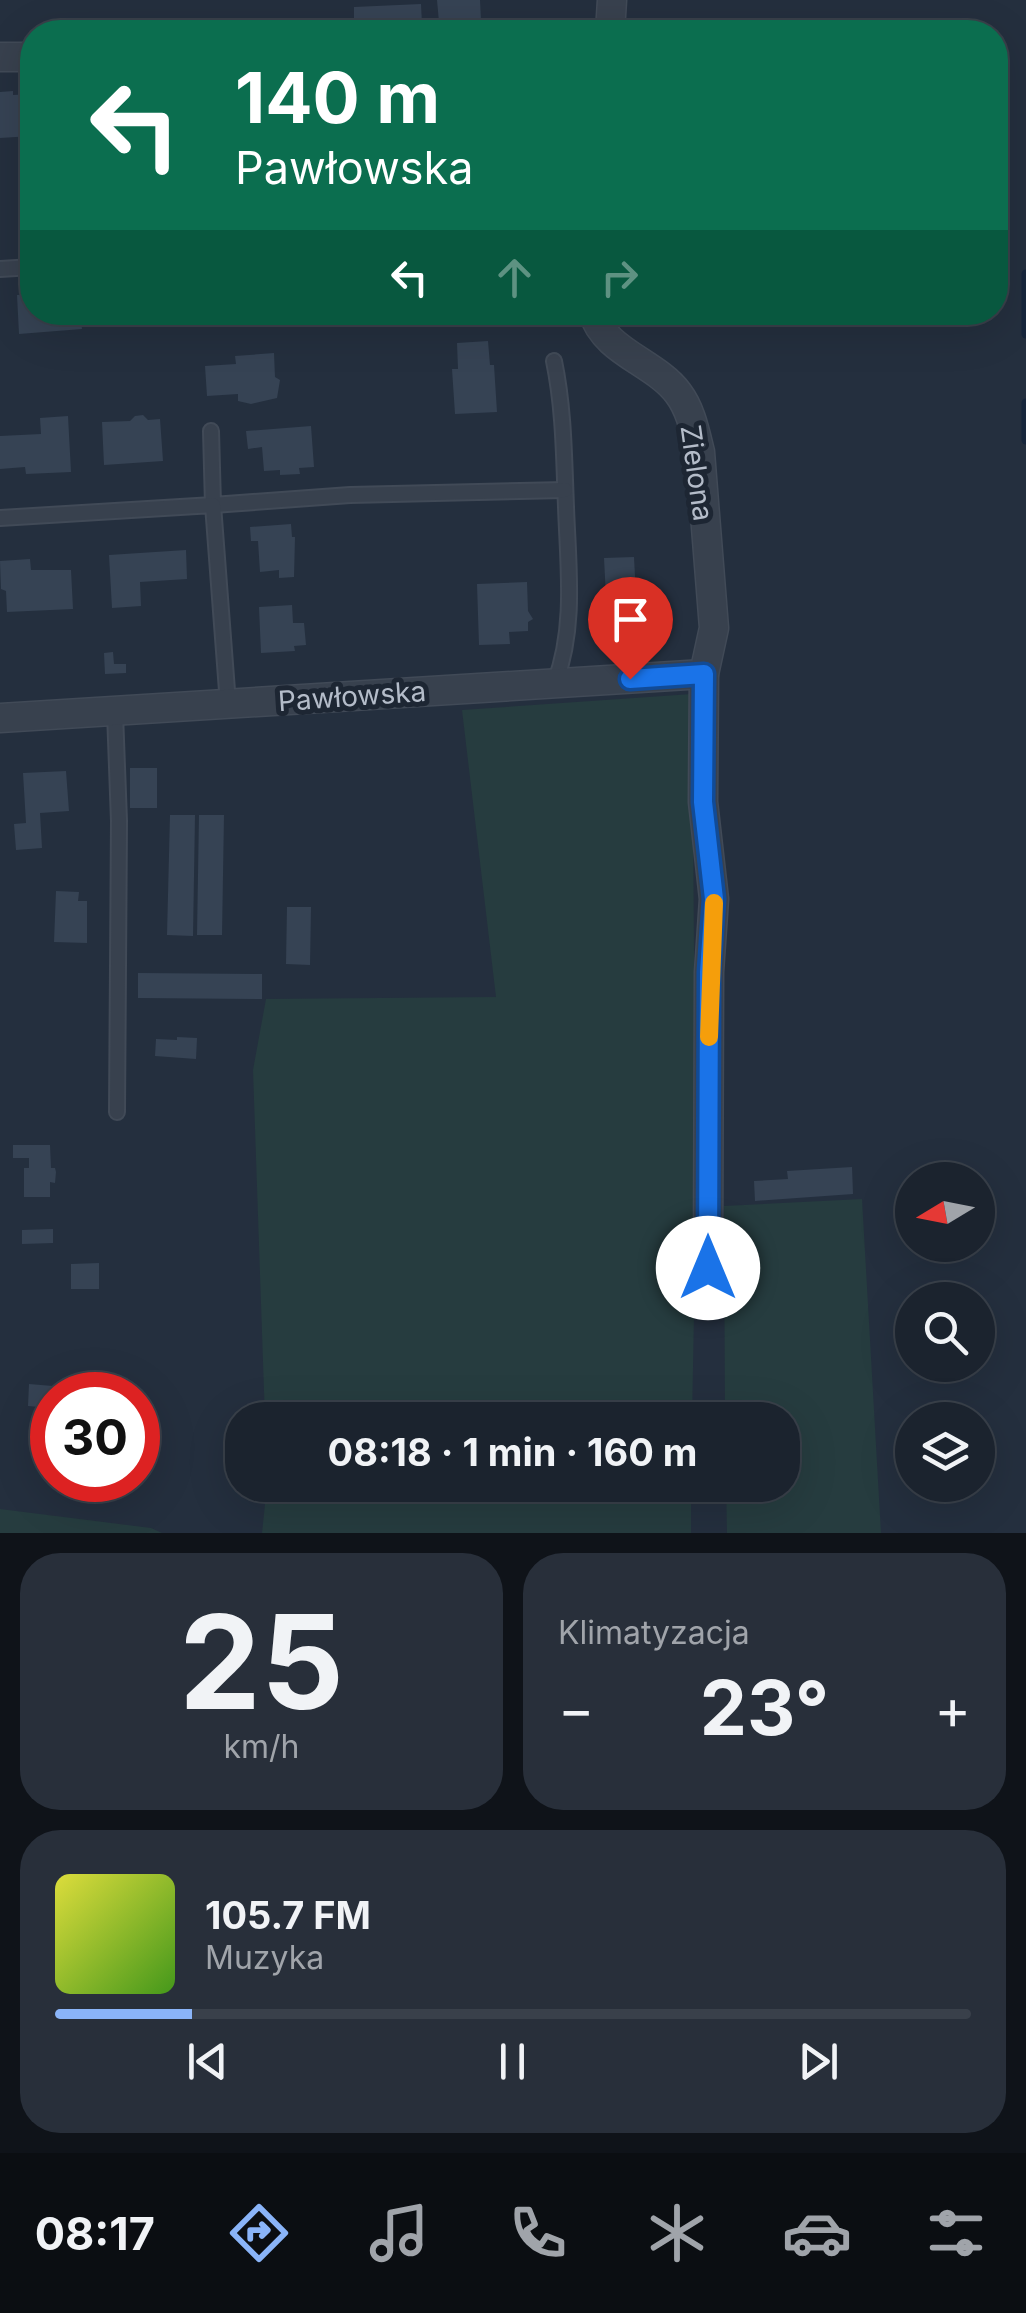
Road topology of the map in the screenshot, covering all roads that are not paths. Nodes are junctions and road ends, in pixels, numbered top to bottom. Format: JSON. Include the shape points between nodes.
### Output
{"nodes":[{"id":1,"x":596,"y":325,"type":"edge"},
{"id":2,"x":554,"y":361,"type":"dead end"},
{"id":3,"x":211,"y":432,"type":"dead end"},
{"id":4,"x":565,"y":490,"type":"junction"},
{"id":5,"x":214,"y":506,"type":"junction"},
{"id":6,"x":0,"y":518,"type":"edge"},
{"id":7,"x":704,"y":674,"type":"junction"},
{"id":8,"x":555,"y":683,"type":"junction"},
{"id":9,"x":228,"y":704,"type":"junction"},
{"id":10,"x":115,"y":713,"type":"junction"},
{"id":11,"x":0,"y":718,"type":"edge"},
{"id":12,"x":117,"y":1112,"type":"dead end"},
{"id":13,"x":708,"y":1268,"type":"dead end"}],
"edges":[{"from":1,"to":7,"type":"street","name":"Zielona","via":[[678,393],[694,429],[714,628]]},
{"from":2,"to":4,"type":"lane"},
{"from":3,"to":5,"type":"lane"},
{"from":4,"to":5,"type":"lane"},
{"from":4,"to":8,"type":"lane","via":[[569,610]]},
{"from":5,"to":6,"type":"lane"},
{"from":5,"to":9,"type":"lane"},
{"from":7,"to":8,"type":"street","name":"Pawłowska"},
{"from":7,"to":13,"type":"street","name":"Zielona","via":[[703,802],[714,899]]},
{"from":8,"to":9,"type":"street","name":"Pawłowska"},
{"from":9,"to":10,"type":"street","name":"Pawłowska"},
{"from":10,"to":11,"type":"street","name":"Pawłowska"},
{"from":10,"to":12,"type":"lane"}]}
